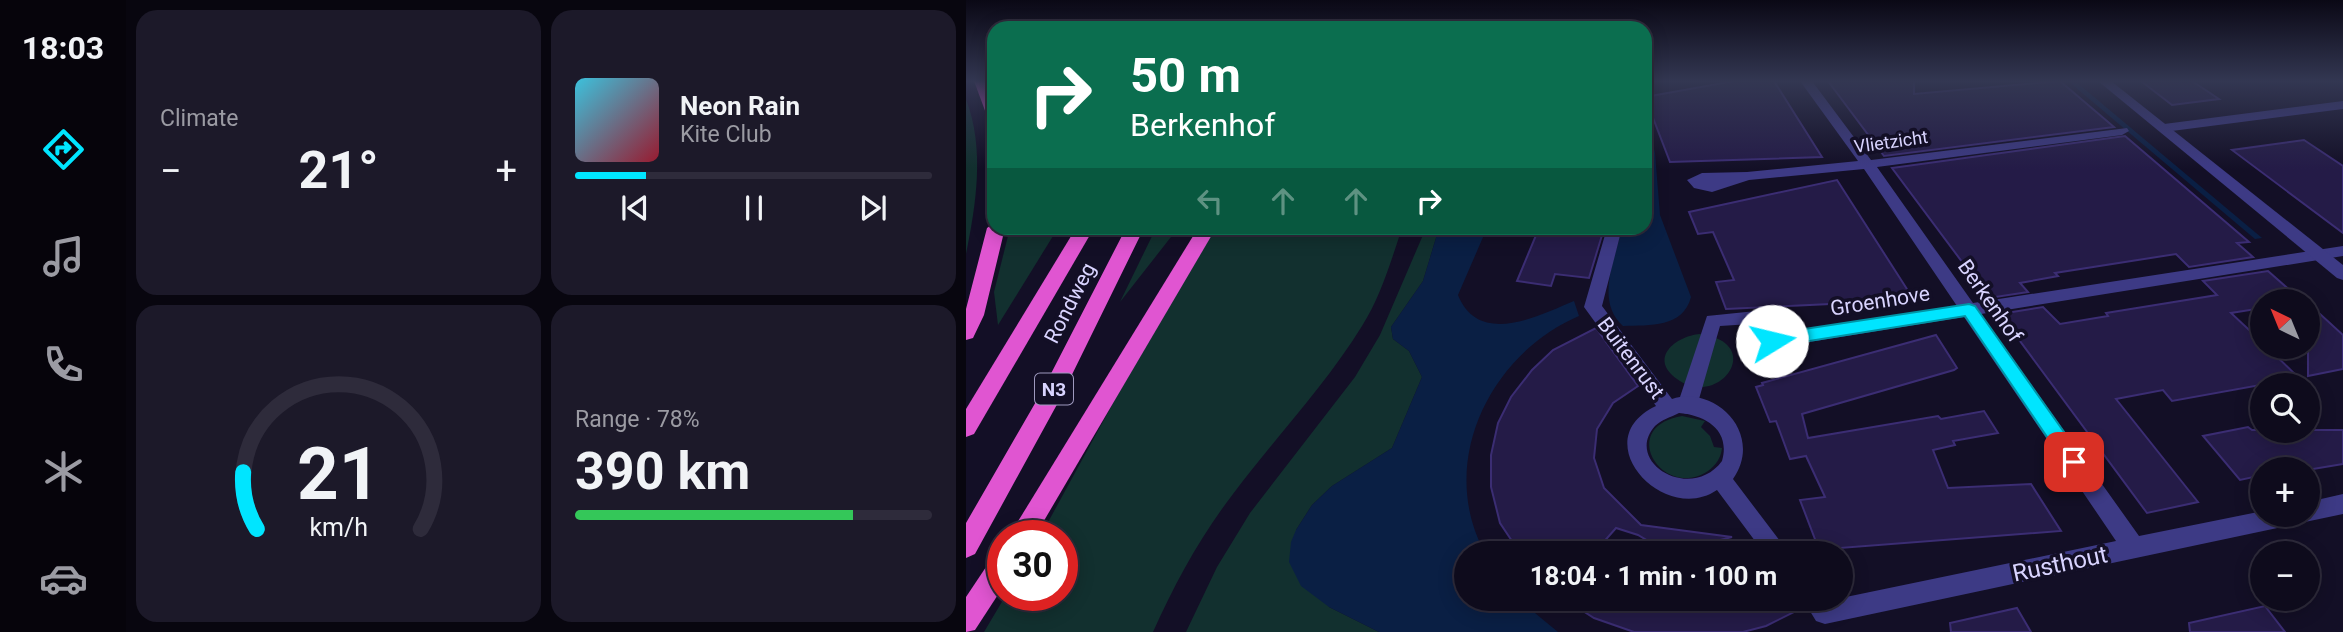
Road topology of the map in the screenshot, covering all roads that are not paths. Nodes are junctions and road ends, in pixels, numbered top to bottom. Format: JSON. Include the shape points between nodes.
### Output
{"nodes":[{"id":1,"x":1828,"y":110,"type":"edge"},
{"id":2,"x":2142,"y":110,"type":"edge"},
{"id":3,"x":2300,"y":110,"type":"edge"},
{"id":4,"x":2164,"y":128,"type":"junction"},
{"id":5,"x":2122,"y":131,"type":"dead end"},
{"id":6,"x":1868,"y":165,"type":"junction"},
{"id":7,"x":1748,"y":176,"type":"dead end"},
{"id":8,"x":994,"y":235,"type":"edge"},
{"id":9,"x":1081,"y":235,"type":"edge"},
{"id":10,"x":1131,"y":235,"type":"edge"},
{"id":11,"x":1203,"y":235,"type":"edge"},
{"id":12,"x":1612,"y":235,"type":"edge"},
{"id":13,"x":2343,"y":251,"type":"edge"},
{"id":14,"x":2319,"y":255,"type":"junction"},
{"id":15,"x":2343,"y":274,"type":"edge"},
{"id":16,"x":1969,"y":310,"type":"junction"},
{"id":17,"x":966,"y":333,"type":"edge"},
{"id":18,"x":1677,"y":407,"type":"junction"},
{"id":19,"x":966,"y":428,"type":"edge"},
{"id":20,"x":1720,"y":478,"type":"junction"},
{"id":21,"x":2343,"y":504,"type":"edge"},
{"id":22,"x":2320,"y":509,"type":"edge"},
{"id":23,"x":1031,"y":520,"type":"edge"},
{"id":24,"x":2250,"y":524,"type":"edge"},
{"id":25,"x":1769,"y":541,"type":"edge"},
{"id":26,"x":966,"y":546,"type":"edge"},
{"id":27,"x":2135,"y":548,"type":"junction"},
{"id":28,"x":987,"y":589,"type":"edge"},
{"id":29,"x":1853,"y":599,"type":"edge"},
{"id":30,"x":966,"y":621,"type":"edge"}],
"edges":[{"from":1,"to":6,"type":"street","name":"Berkenhof"},
{"from":2,"to":4,"type":"street"},
{"from":3,"to":4,"type":"street"},
{"from":4,"to":14,"type":"street"},
{"from":5,"to":6,"type":"street","name":"Vlietzicht"},
{"from":6,"to":7,"type":"street","name":"Vlietzicht"},
{"from":6,"to":16,"type":"street","name":"Berkenhof"},
{"from":8,"to":17,"type":"highway"},
{"from":9,"to":19,"type":"highway","name":"Rondweg","number":"N3"},
{"from":10,"to":26,"type":"highway","name":"Rondweg","number":"N3","via":[[1049,399]]},
{"from":11,"to":23,"type":"highway","number":"N3"},
{"from":12,"to":18,"type":"street","name":"Buitenrust","via":[[1593,307]]},
{"from":13,"to":14,"type":"street","name":"Groenhove"},
{"from":14,"to":15,"type":"street"},
{"from":14,"to":16,"type":"street","name":"Groenhove"},
{"from":16,"to":18,"type":"street","name":"Groenhove","via":[[1772,341],[1756,317],[1713,320]]},
{"from":16,"to":27,"type":"street","name":"Berkenhof"},
{"from":18,"to":20,"type":"street","via":[[1710,411],[1730,430],[1735,456]]},
{"from":18,"to":20,"type":"street","via":[[1647,420],[1636,439],[1639,462],[1656,480],[1682,489],[1709,485]]},
{"from":20,"to":25,"type":"street"},
{"from":21,"to":22,"type":"street"},
{"from":24,"to":27,"type":"street","name":"Rusthout"},
{"from":27,"to":29,"type":"street","name":"Rusthout"},
{"from":28,"to":30,"type":"highway"}]}
